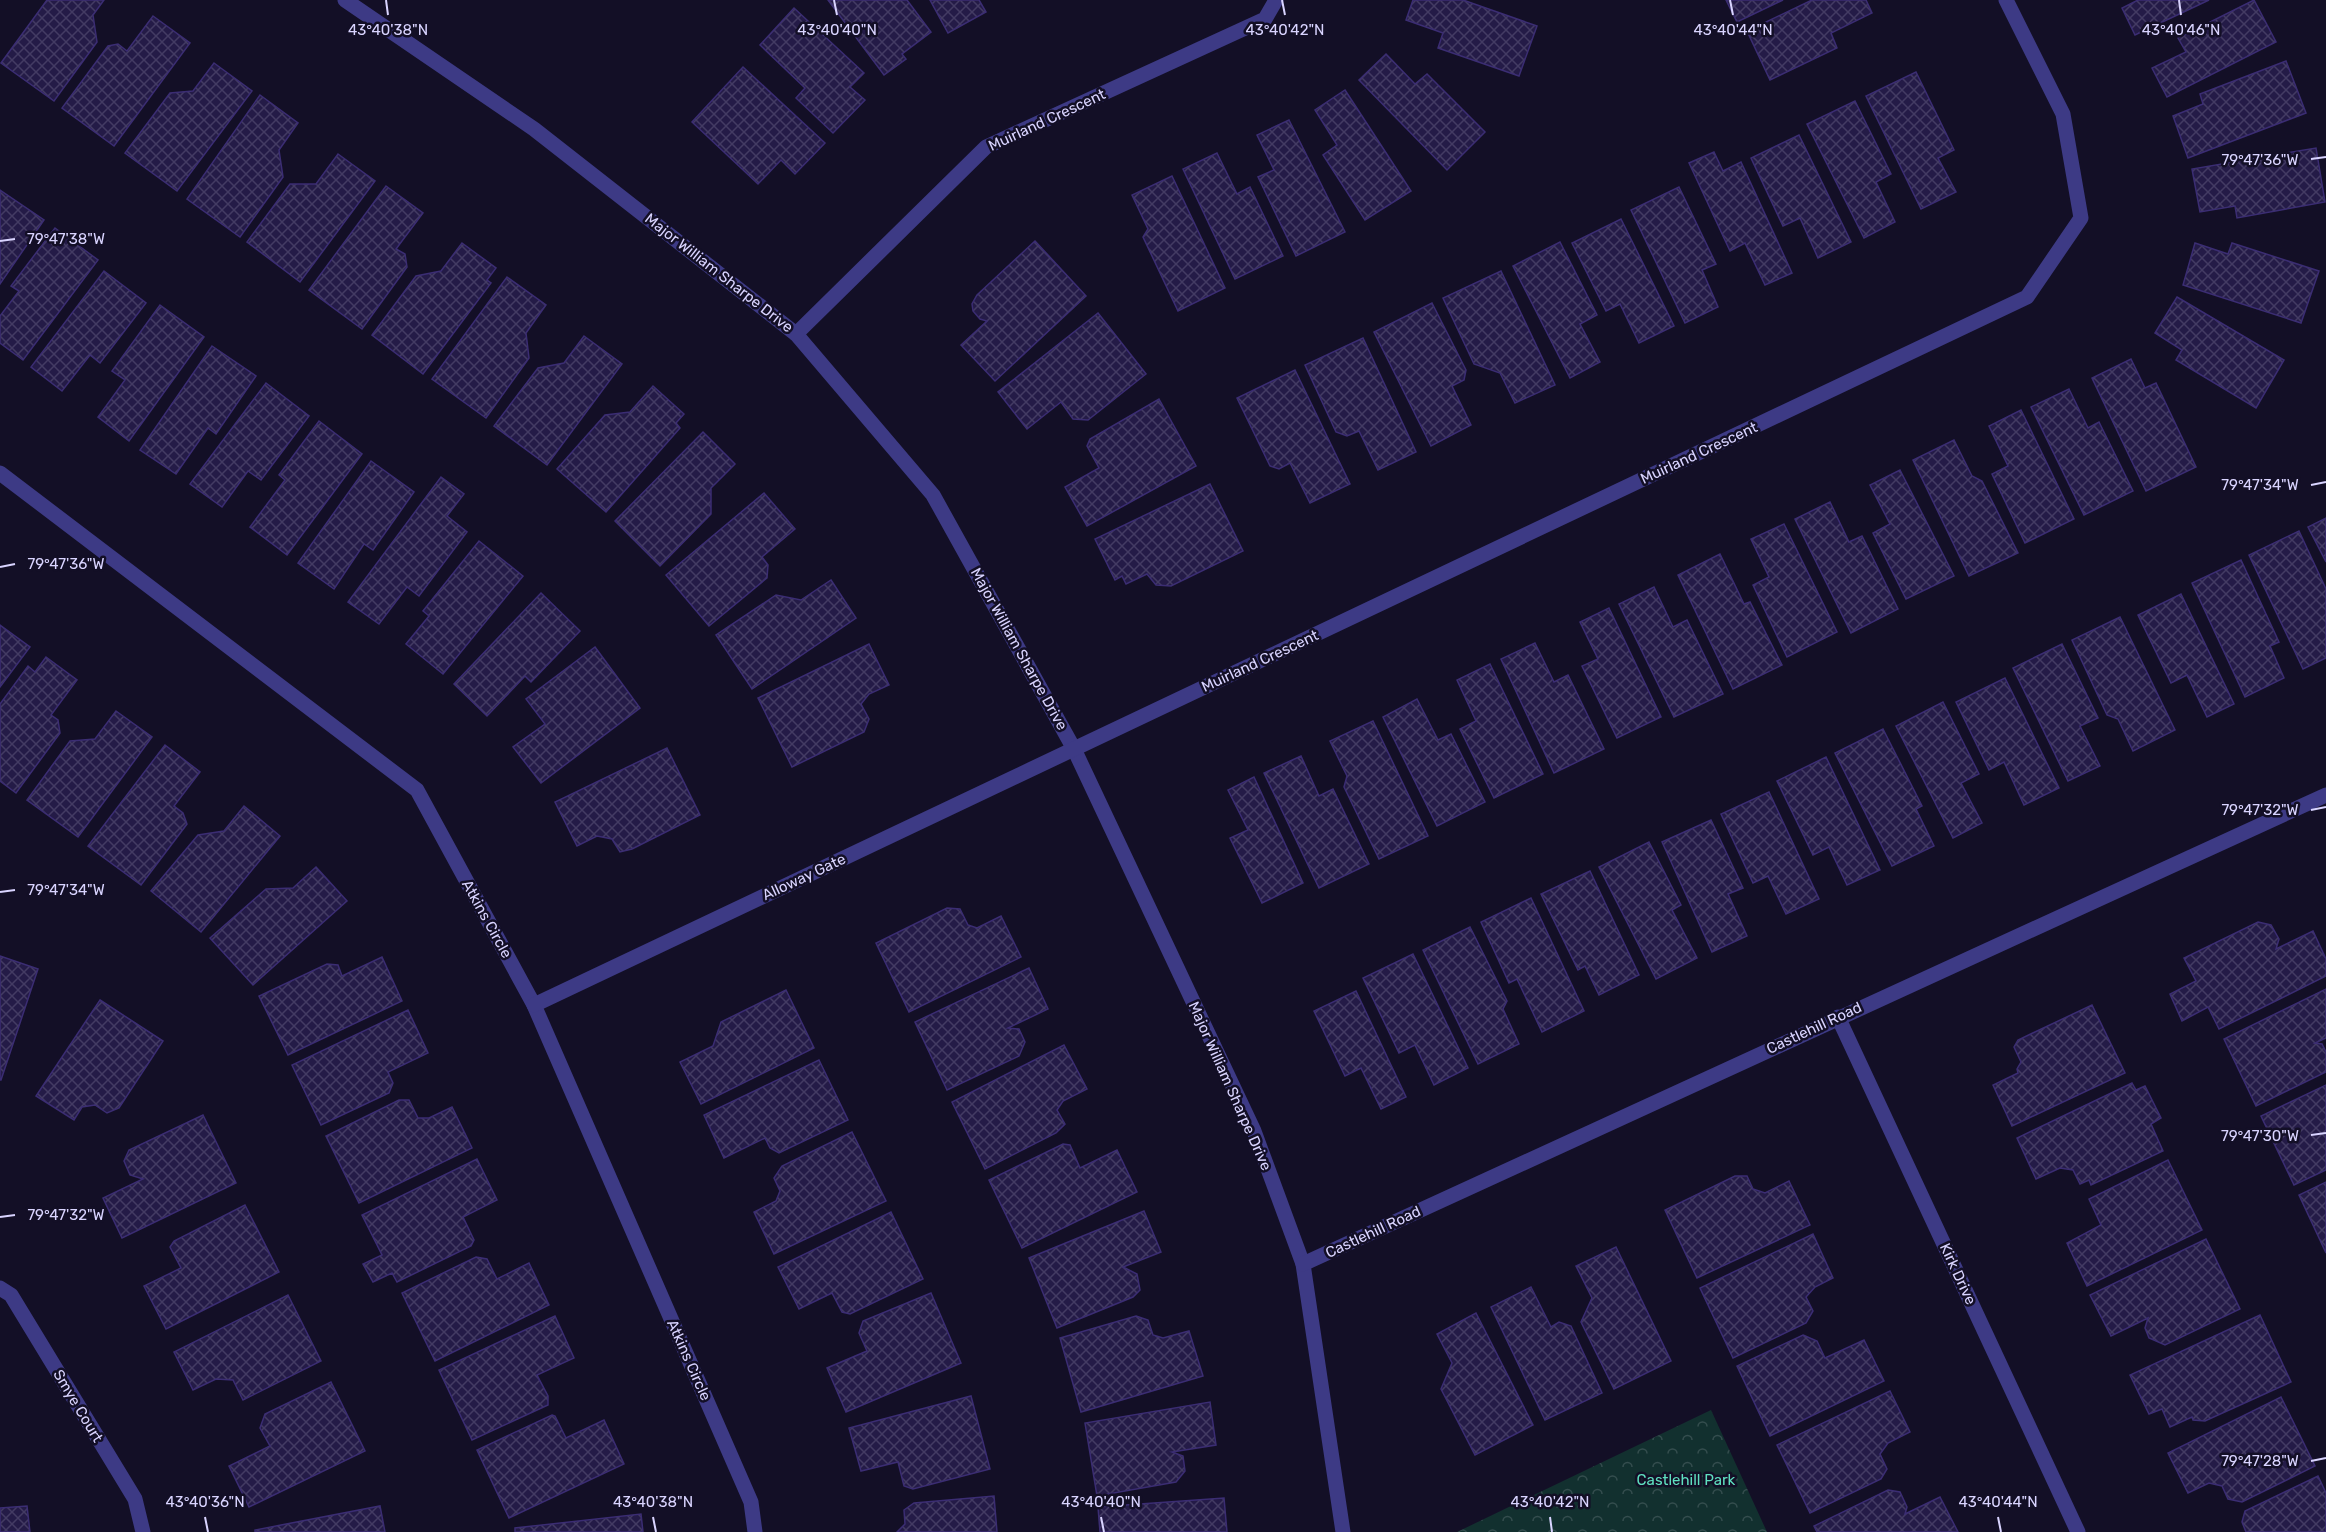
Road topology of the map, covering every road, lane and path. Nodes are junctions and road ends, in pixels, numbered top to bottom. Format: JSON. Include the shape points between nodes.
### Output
{"nodes":[{"id":1,"x":345,"y":0,"type":"edge"},
{"id":2,"x":1276,"y":0,"type":"edge"},
{"id":3,"x":2006,"y":0,"type":"edge"},
{"id":4,"x":796,"y":334,"type":"junction"},
{"id":5,"x":0,"y":473,"type":"edge"},
{"id":6,"x":1074,"y":749,"type":"junction"},
{"id":7,"x":2326,"y":795,"type":"edge"},
{"id":8,"x":534,"y":1005,"type":"junction"},
{"id":9,"x":1838,"y":1017,"type":"junction"},
{"id":10,"x":1303,"y":1264,"type":"junction"},
{"id":11,"x":0,"y":1288,"type":"edge"},
{"id":12,"x":143,"y":1532,"type":"edge"},
{"id":13,"x":754,"y":1532,"type":"edge"},
{"id":14,"x":1343,"y":1532,"type":"edge"},
{"id":15,"x":2078,"y":1532,"type":"edge"}],
"edges":[{"from":1,"to":4,"type":"street","name":"Major William Sharpe Drive","via":[[534,129]]},
{"from":2,"to":4,"type":"street","name":"Muirland Crescent","via":[[1265,19],[986,147]]},
{"from":3,"to":6,"type":"street","name":"Muirland Crescent","via":[[2063,114],[2081,218],[2027,297]]},
{"from":4,"to":6,"type":"street","name":"Major William Sharpe Drive","via":[[933,495]]},
{"from":5,"to":8,"type":"street","name":"Atkins Circle","via":[[417,790]]},
{"from":6,"to":8,"type":"street","name":"Alloway Gate"},
{"from":6,"to":10,"type":"street","name":"Major William Sharpe Drive","via":[[1254,1131]]},
{"from":7,"to":9,"type":"street","name":"Castlehill Road"},
{"from":8,"to":13,"type":"street","name":"Atkins Circle","via":[[751,1502]]},
{"from":9,"to":10,"type":"street","name":"Castlehill Road"},
{"from":9,"to":15,"type":"street","name":"Kirk Drive"},
{"from":10,"to":14,"type":"street","name":"Major William Sharpe Drive"},
{"from":11,"to":12,"type":"street","name":"Smye Court","via":[[11,1295],[135,1499]]}]}
